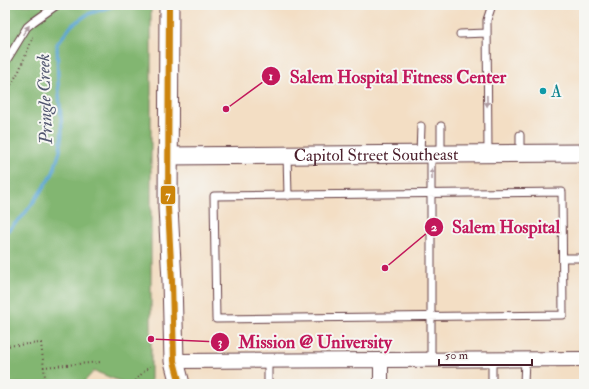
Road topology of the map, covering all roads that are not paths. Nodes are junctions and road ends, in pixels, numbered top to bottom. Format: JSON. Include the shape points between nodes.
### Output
{"nodes":[{"id":1,"x":57,"y":5,"type":"edge"},
{"id":2,"x":492,"y":5,"type":"edge"},
{"id":3,"x":171,"y":7,"type":"edge"},
{"id":4,"x":487,"y":33,"type":"junction"},
{"id":5,"x":460,"y":34,"type":"dead end"},
{"id":6,"x":5,"y":63,"type":"edge"},
{"id":7,"x":421,"y":126,"type":"dead end"},
{"id":8,"x":441,"y":126,"type":"dead end"},
{"id":9,"x":520,"y":135,"type":"dead end"},
{"id":10,"x":584,"y":153,"type":"edge"},
{"id":11,"x":288,"y":154,"type":"junction"},
{"id":12,"x":431,"y":154,"type":"junction"},
{"id":13,"x":488,"y":154,"type":"junction"},
{"id":14,"x":520,"y":154,"type":"junction"},
{"id":15,"x":167,"y":156,"type":"junction"},
{"id":16,"x":432,"y":194,"type":"junction"},
{"id":17,"x":288,"y":196,"type":"junction"},
{"id":18,"x":563,"y":258,"type":"junction"},
{"id":19,"x":584,"y":258,"type":"edge"},
{"id":20,"x":432,"y":317,"type":"junction"},
{"id":21,"x":492,"y":359,"type":"junction"},
{"id":22,"x":524,"y":359,"type":"junction"},
{"id":23,"x":584,"y":359,"type":"edge"},
{"id":24,"x":431,"y":360,"type":"junction"},
{"id":25,"x":174,"y":361,"type":"junction"},
{"id":26,"x":268,"y":361,"type":"junction"},
{"id":27,"x":381,"y":361,"type":"junction"},
{"id":28,"x":170,"y":384,"type":"edge"},
{"id":29,"x":180,"y":384,"type":"edge"},
{"id":30,"x":268,"y":384,"type":"edge"},
{"id":31,"x":381,"y":384,"type":"edge"},
{"id":32,"x":492,"y":384,"type":"edge"},
{"id":33,"x":524,"y":384,"type":"edge"}],
"edges":[{"from":6,"to":1,"type":"lane","one_way":true,"via":[[27,27]]},
{"from":2,"to":4,"type":"lane","via":[[487,20]]},
{"from":3,"to":15,"type":"main road"},
{"from":4,"to":5,"type":"lane"},
{"from":4,"to":13,"type":"lane","one_way":true},
{"from":7,"to":12,"type":"lane"},
{"from":8,"to":12,"type":"lane"},
{"from":9,"to":14,"type":"lane"},
{"from":10,"to":14,"type":"street","name":"Capitol Street Southeast"},
{"from":11,"to":12,"type":"street","name":"Capitol Street Southeast"},
{"from":11,"to":15,"type":"street","name":"Capitol Street Southeast"},
{"from":11,"to":17,"type":"lane"},
{"from":12,"to":13,"type":"street","name":"Capitol Street Southeast"},
{"from":16,"to":12,"type":"lane","one_way":true},
{"from":13,"to":14,"type":"street","name":"Capitol Street Southeast"},
{"from":15,"to":25,"type":"main road"},
{"from":16,"to":17,"type":"lane"},
{"from":16,"to":18,"type":"lane","via":[[562,192]]},
{"from":16,"to":20,"type":"lane"},
{"from":17,"to":20,"type":"lane","via":[[214,196],[216,319]]},
{"from":18,"to":19,"type":"lane"},
{"from":18,"to":20,"type":"lane","via":[[563,315]]},
{"from":20,"to":24,"type":"lane"},
{"from":21,"to":22,"type":"street"},
{"from":21,"to":24,"type":"street"},
{"from":21,"to":32,"type":"lane"},
{"from":22,"to":23,"type":"street"},
{"from":22,"to":33,"type":"lane"},
{"from":24,"to":27,"type":"street"},
{"from":25,"to":26,"type":"street"},
{"from":25,"to":28,"type":"main road"},
{"from":25,"to":29,"type":"main road"},
{"from":26,"to":27,"type":"street"},
{"from":26,"to":30,"type":"lane"},
{"from":27,"to":31,"type":"street"}]}
